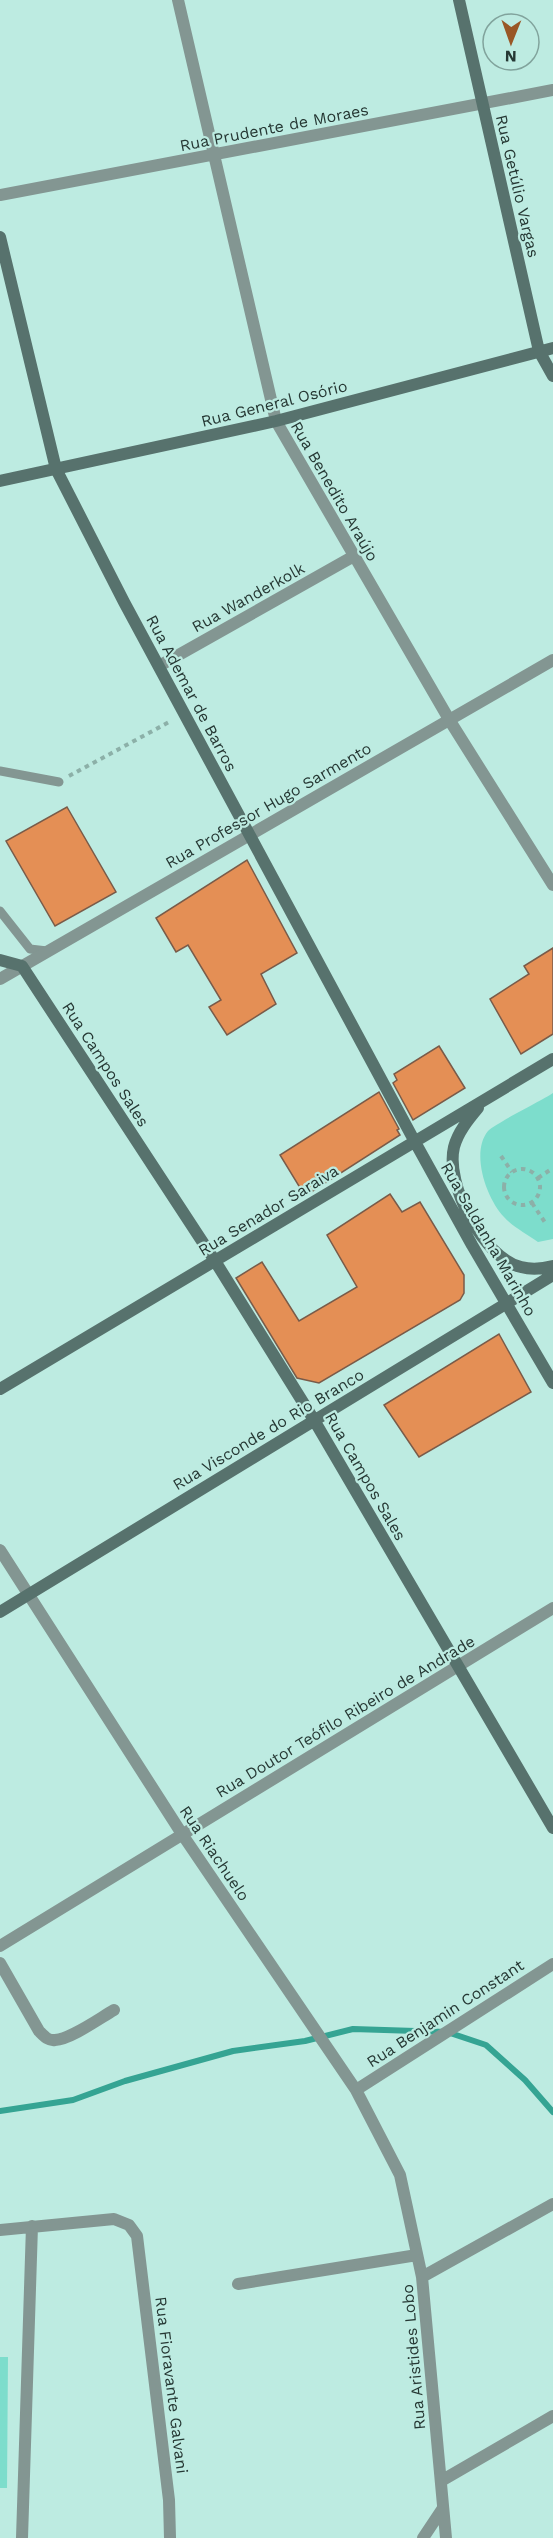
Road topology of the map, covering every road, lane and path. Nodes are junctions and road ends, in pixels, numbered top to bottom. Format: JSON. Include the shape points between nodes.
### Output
{"nodes":[{"id":1,"x":178,"y":0,"type":"edge"},
{"id":2,"x":459,"y":0,"type":"edge"},
{"id":3,"x":553,"y":90,"type":"edge"},
{"id":4,"x":482,"y":104,"type":"junction"},
{"id":5,"x":215,"y":156,"type":"junction"},
{"id":6,"x":0,"y":195,"type":"edge"},
{"id":7,"x":0,"y":237,"type":"edge"},
{"id":8,"x":553,"y":348,"type":"edge"},
{"id":9,"x":539,"y":351,"type":"junction"},
{"id":10,"x":553,"y":376,"type":"edge"},
{"id":11,"x":276,"y":422,"type":"junction"},
{"id":12,"x":56,"y":469,"type":"junction"},
{"id":13,"x":0,"y":481,"type":"edge"},
{"id":14,"x":354,"y":556,"type":"junction"},
{"id":15,"x":553,"y":660,"type":"edge"},
{"id":16,"x":159,"y":666,"type":"junction"},
{"id":17,"x":184,"y":714,"type":"junction"},
{"id":18,"x":450,"y":721,"type":"junction"},
{"id":19,"x":0,"y":771,"type":"edge"},
{"id":20,"x":59,"y":782,"type":"joint"},
{"id":21,"x":249,"y":835,"type":"junction"},
{"id":22,"x":553,"y":885,"type":"edge"},
{"id":23,"x":0,"y":910,"type":"edge"},
{"id":24,"x":47,"y":951,"type":"junction"},
{"id":25,"x":0,"y":960,"type":"edge"},
{"id":26,"x":22,"y":966,"type":"junction"},
{"id":27,"x":0,"y":979,"type":"edge"},
{"id":28,"x":553,"y":1059,"type":"edge"},
{"id":29,"x":484,"y":1101,"type":"junction"},
{"id":30,"x":415,"y":1142,"type":"junction"},
{"id":31,"x":501,"y":1156,"type":"dead end"},
{"id":32,"x":553,"y":1168,"type":"edge"},
{"id":33,"x":512,"y":1172,"type":"junction"},
{"id":34,"x":538,"y":1178,"type":"junction"},
{"id":35,"x":532,"y":1203,"type":"junction"},
{"id":36,"x":546,"y":1224,"type":"dead end"},
{"id":37,"x":215,"y":1261,"type":"junction"},
{"id":38,"x":553,"y":1266,"type":"edge"},
{"id":39,"x":553,"y":1275,"type":"edge"},
{"id":40,"x":506,"y":1303,"type":"junction"},
{"id":41,"x":553,"y":1383,"type":"edge"},
{"id":42,"x":0,"y":1389,"type":"edge"},
{"id":43,"x":314,"y":1420,"type":"junction"},
{"id":44,"x":0,"y":1550,"type":"edge"},
{"id":45,"x":28,"y":1595,"type":"junction"},
{"id":46,"x":553,"y":1608,"type":"edge"},
{"id":47,"x":0,"y":1612,"type":"edge"},
{"id":48,"x":458,"y":1666,"type":"junction"},
{"id":49,"x":553,"y":1828,"type":"edge"},
{"id":50,"x":182,"y":1834,"type":"junction"},
{"id":51,"x":0,"y":1946,"type":"edge"},
{"id":52,"x":0,"y":1963,"type":"edge"},
{"id":53,"x":553,"y":1964,"type":"edge"},
{"id":54,"x":114,"y":2010,"type":"dead end"},
{"id":55,"x":356,"y":2090,"type":"junction"},
{"id":56,"x":400,"y":2175,"type":"joint"},
{"id":57,"x":553,"y":2204,"type":"edge"},
{"id":58,"x":32,"y":2226,"type":"junction"},
{"id":59,"x":0,"y":2230,"type":"edge"},
{"id":60,"x":417,"y":2255,"type":"junction"},
{"id":61,"x":422,"y":2277,"type":"junction"},
{"id":62,"x":238,"y":2284,"type":"dead end"},
{"id":63,"x":553,"y":2416,"type":"edge"},
{"id":64,"x":441,"y":2481,"type":"junction"},
{"id":65,"x":443,"y":2508,"type":"junction"},
{"id":66,"x":22,"y":2538,"type":"edge"},
{"id":67,"x":170,"y":2538,"type":"edge"},
{"id":68,"x":423,"y":2538,"type":"edge"},
{"id":69,"x":446,"y":2538,"type":"edge"}],
"edges":[{"from":1,"to":5,"type":"street","name":"Rua Benedito Araújo"},
{"from":2,"to":4,"type":"main road","name":"Rua Getúlio Vargas"},
{"from":3,"to":4,"type":"street","name":"Rua Prudente de Moraes"},
{"from":4,"to":5,"type":"street","name":"Rua Prudente de Moraes"},
{"from":4,"to":9,"type":"main road","name":"Rua Getúlio Vargas"},
{"from":5,"to":6,"type":"street","name":"Rua Prudente de Moraes"},
{"from":5,"to":11,"type":"street","name":"Rua Benedito Araújo"},
{"from":7,"to":12,"type":"main road","name":"Rua Ademar de Barros"},
{"from":8,"to":9,"type":"main road","name":"Rua General Osório"},
{"from":9,"to":10,"type":"main road","name":"Rua Getúlio Vargas"},
{"from":9,"to":11,"type":"main road","name":"Rua General Osório"},
{"from":11,"to":12,"type":"main road","name":"Rua General Osório"},
{"from":11,"to":14,"type":"street","name":"Rua Benedito Araújo"},
{"from":12,"to":13,"type":"main road","name":"Rua General Osório"},
{"from":12,"to":16,"type":"main road","name":"Rua Ademar de Barros"},
{"from":14,"to":16,"type":"street","name":"Rua Wanderkolk"},
{"from":14,"to":18,"type":"street","name":"Rua Benedito Araújo"},
{"from":15,"to":18,"type":"street","name":"Rua Professor Hugo Sarmento"},
{"from":16,"to":17,"type":"main road","name":"Rua Ademar de Barros"},
{"from":17,"to":20,"type":"path"},
{"from":17,"to":21,"type":"main road","name":"Rua Ademar de Barros"},
{"from":18,"to":21,"type":"street","name":"Rua Professor Hugo Sarmento"},
{"from":18,"to":22,"type":"street","name":"Rua Benedito Araújo"},
{"from":19,"to":20,"type":"lane"},
{"from":21,"to":24,"type":"street","name":"Rua Professor Hugo Sarmento"},
{"from":21,"to":30,"type":"main road","name":"Rua Ademar de Barros"},
{"from":23,"to":24,"type":"lane","via":[[30,949]]},
{"from":24,"to":26,"type":"street","name":"Rua Professor Hugo Sarmento"},
{"from":25,"to":26,"type":"main road"},
{"from":26,"to":27,"type":"street","name":"Rua Professor Hugo Sarmento"},
{"from":26,"to":37,"type":"main road","name":"Rua Campos Sales"},
{"from":28,"to":29,"type":"main road","name":"Rua Senador Saraiva"},
{"from":29,"to":30,"type":"main road","name":"Rua Senador Saraiva"},
{"from":29,"to":38,"type":"main road","via":[[464,1125],[453,1148],[455,1179],[465,1208],[503,1259],[521,1267]]},
{"from":30,"to":37,"type":"main road","name":"Rua Senador Saraiva"},
{"from":30,"to":40,"type":"main road","name":"Rua Saldanha Marinho"},
{"from":31,"to":33,"type":"path"},
{"from":32,"to":34,"type":"path"},
{"from":33,"to":34,"type":"path","via":[[523,1169]]},
{"from":33,"to":35,"type":"path","via":[[504,1184],[507,1197],[519,1205]]},
{"from":34,"to":35,"type":"path","via":[[541,1189]]},
{"from":35,"to":36,"type":"path"},
{"from":37,"to":42,"type":"main road","name":"Rua Senador Saraiva"},
{"from":37,"to":43,"type":"main road","name":"Rua Campos Sales"},
{"from":39,"to":40,"type":"main road","name":"Rua Visconde do Rio Branco"},
{"from":40,"to":41,"type":"main road","name":"Rua Saldanha Marinho"},
{"from":40,"to":43,"type":"main road","name":"Rua Visconde do Rio Branco"},
{"from":43,"to":45,"type":"main road","name":"Rua Visconde do Rio Branco"},
{"from":43,"to":48,"type":"main road","name":"Rua Campos Sales"},
{"from":44,"to":45,"type":"street","name":"Rua Riachuelo"},
{"from":45,"to":47,"type":"main road","name":"Rua Visconde do Rio Branco"},
{"from":45,"to":50,"type":"street","name":"Rua Riachuelo"},
{"from":46,"to":48,"type":"street","name":"Rua Doutor Teófilo Ribeiro de Andrade"},
{"from":48,"to":49,"type":"main road","name":"Rua Campos Sales"},
{"from":48,"to":50,"type":"street","name":"Rua Doutor Teófilo Ribeiro de Andrade"},
{"from":50,"to":51,"type":"street","name":"Rua Doutor Teófilo Ribeiro de Andrade"},
{"from":50,"to":55,"type":"street","name":"Rua Riachuelo"},
{"from":52,"to":54,"type":"street","via":[[46,2039],[64,2037]]},
{"from":53,"to":55,"type":"street","name":"Rua Benjamin Constant"},
{"from":55,"to":56,"type":"street","name":"Rua Riachuelo"},
{"from":56,"to":60,"type":"street","name":"Rua Aristides Lobo"},
{"from":57,"to":61,"type":"street"},
{"from":58,"to":59,"type":"street"},
{"from":58,"to":66,"type":"street"},
{"from":58,"to":67,"type":"street","name":"Rua Fioravante Galvani","via":[[114,2219],[129,2225],[136,2236],[169,2500]]},
{"from":60,"to":61,"type":"street","name":"Rua Aristides Lobo"},
{"from":60,"to":62,"type":"street"},
{"from":61,"to":64,"type":"street","name":"Rua Aristides Lobo"},
{"from":63,"to":64,"type":"street"},
{"from":64,"to":65,"type":"street","name":"Rua Aristides Lobo"},
{"from":65,"to":68,"type":"street"},
{"from":65,"to":69,"type":"street","name":"Rua Aristides Lobo"}]}
